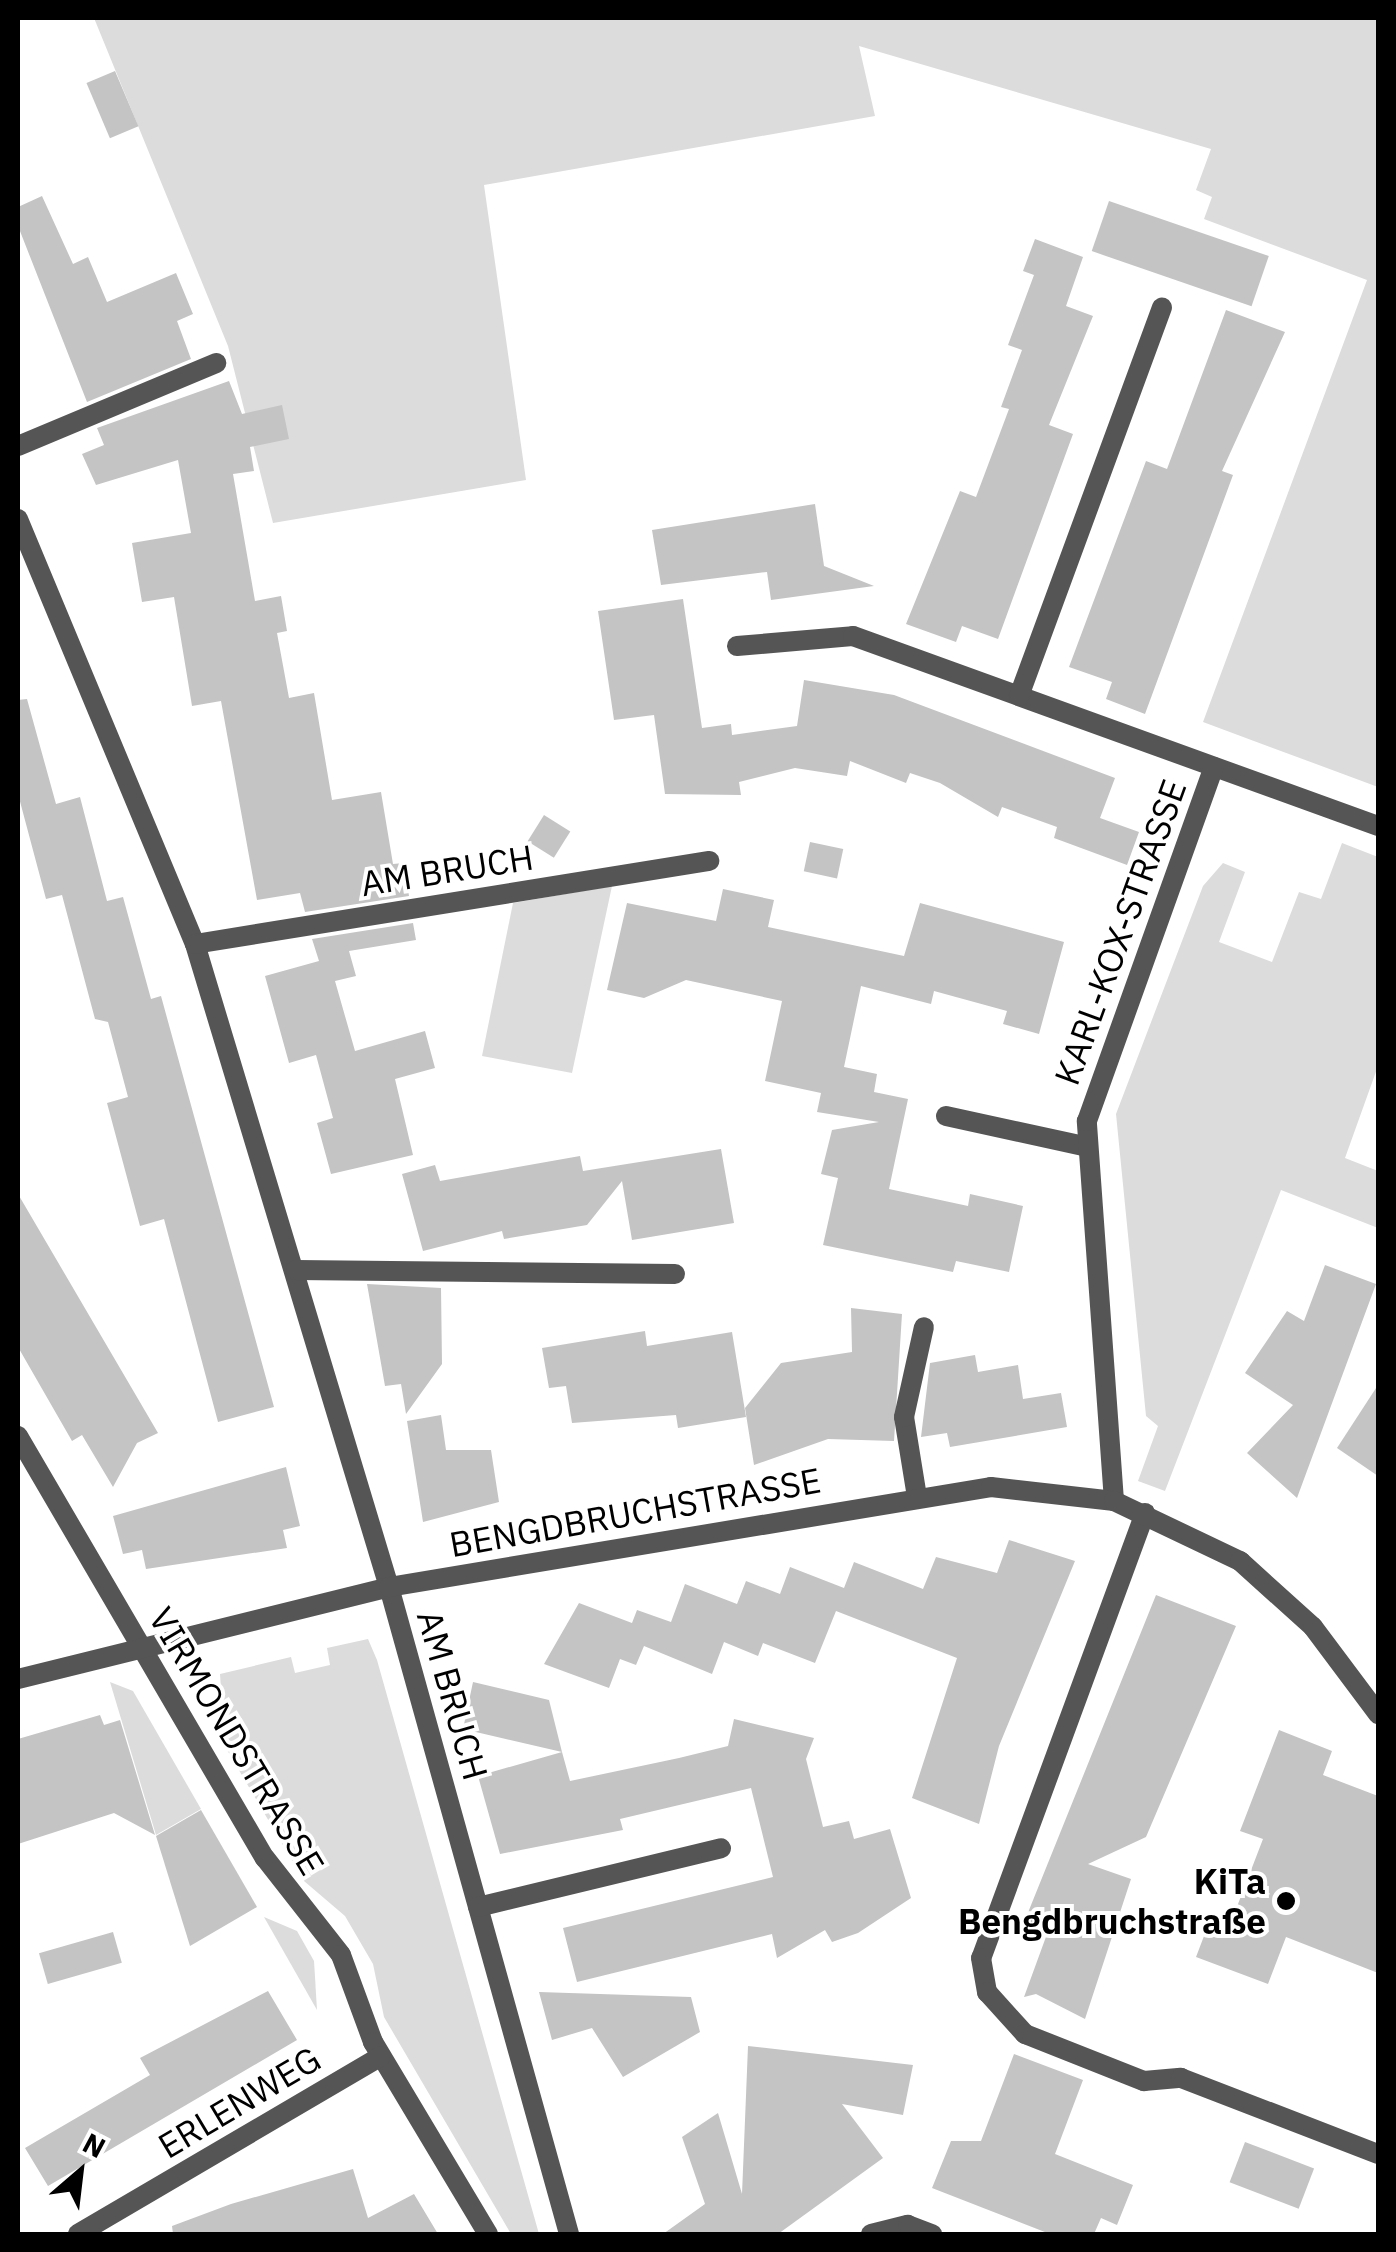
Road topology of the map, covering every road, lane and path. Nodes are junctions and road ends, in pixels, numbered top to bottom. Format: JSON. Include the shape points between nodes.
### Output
{"nodes":[{"id":1,"x":1162,"y":307,"type":"dead end"},
{"id":2,"x":216,"y":364,"type":"dead end"},
{"id":3,"x":18,"y":446,"type":"edge"},
{"id":4,"x":18,"y":519,"type":"edge"},
{"id":5,"x":737,"y":646,"type":"dead end"},
{"id":6,"x":1019,"y":696,"type":"junction"},
{"id":7,"x":1214,"y":766,"type":"junction"},
{"id":8,"x":1378,"y":826,"type":"edge"},
{"id":9,"x":709,"y":861,"type":"dead end"},
{"id":10,"x":195,"y":944,"type":"junction"},
{"id":11,"x":946,"y":1116,"type":"dead end"},
{"id":12,"x":1088,"y":1147,"type":"junction"},
{"id":13,"x":296,"y":1270,"type":"junction"},
{"id":14,"x":675,"y":1274,"type":"dead end"},
{"id":15,"x":924,"y":1327,"type":"dead end"},
{"id":16,"x":18,"y":1436,"type":"edge"},
{"id":17,"x":917,"y":1496,"type":"junction"},
{"id":18,"x":1114,"y":1501,"type":"junction"},
{"id":19,"x":1145,"y":1512,"type":"junction"},
{"id":20,"x":389,"y":1587,"type":"junction"},
{"id":21,"x":139,"y":1644,"type":"junction"},
{"id":22,"x":18,"y":1679,"type":"edge"},
{"id":23,"x":1378,"y":1714,"type":"edge"},
{"id":24,"x":721,"y":1848,"type":"dead end"},
{"id":25,"x":478,"y":1907,"type":"junction"},
{"id":26,"x":381,"y":2056,"type":"junction"},
{"id":27,"x":1378,"y":2154,"type":"edge"},
{"id":28,"x":78,"y":2234,"type":"edge"},
{"id":29,"x":488,"y":2234,"type":"edge"},
{"id":30,"x":569,"y":2234,"type":"edge"},
{"id":31,"x":870,"y":2234,"type":"edge"},
{"id":32,"x":932,"y":2234,"type":"edge"}],
"edges":[{"from":1,"to":6,"type":"street"},
{"from":2,"to":3,"type":"street"},
{"from":4,"to":10,"type":"street","name":"AM BRUCH"},
{"from":5,"to":6,"type":"street","name":"KARL-KOX-STRASSE","via":[[853,636]]},
{"from":6,"to":7,"type":"street","name":"KARL-KOX-STRASSE"},
{"from":7,"to":8,"type":"street"},
{"from":7,"to":12,"type":"street","name":"KARL-KOX-STRASSE","via":[[1087,1121]]},
{"from":9,"to":10,"type":"street","name":"AM BRUCH"},
{"from":10,"to":13,"type":"street","name":"AM BRUCH"},
{"from":11,"to":12,"type":"street"},
{"from":12,"to":18,"type":"street","name":"KARL-KOX-STRASSE"},
{"from":13,"to":14,"type":"street"},
{"from":13,"to":20,"type":"street","name":"AM BRUCH"},
{"from":15,"to":17,"type":"street","via":[[904,1416]]},
{"from":16,"to":21,"type":"street","name":"VIRMONDSTRASSE"},
{"from":17,"to":18,"type":"street","name":"BENGDBRUCHSTRASSE","via":[[991,1488]]},
{"from":17,"to":20,"type":"street","name":"BENGDBRUCHSTRASSE"},
{"from":18,"to":19,"type":"street","name":"BENGDBRUCHSTRASSE"},
{"from":19,"to":23,"type":"street","name":"BENGDBRUCHSTRASSE","via":[[1240,1562],[1312,1627]]},
{"from":19,"to":27,"type":"street","via":[[980,1958],[986,1992],[1025,2034],[1144,2081],[1181,2078]]},
{"from":20,"to":21,"type":"street","name":"BENGDBRUCHSTRASSE"},
{"from":20,"to":25,"type":"street","name":"AM BRUCH"},
{"from":21,"to":22,"type":"street","name":"BENGDBRUCHSTRASSE"},
{"from":21,"to":26,"type":"street","name":"VIRMONDSTRASSE","via":[[264,1858],[340,1956]]},
{"from":24,"to":25,"type":"street"},
{"from":25,"to":30,"type":"street","name":"AM BRUCH"},
{"from":26,"to":28,"type":"street","name":"ERLENWEG"},
{"from":26,"to":29,"type":"street","name":"VIRMONDSTRASSE"},
{"from":31,"to":32,"type":"street","via":[[908,2226]]}]}
